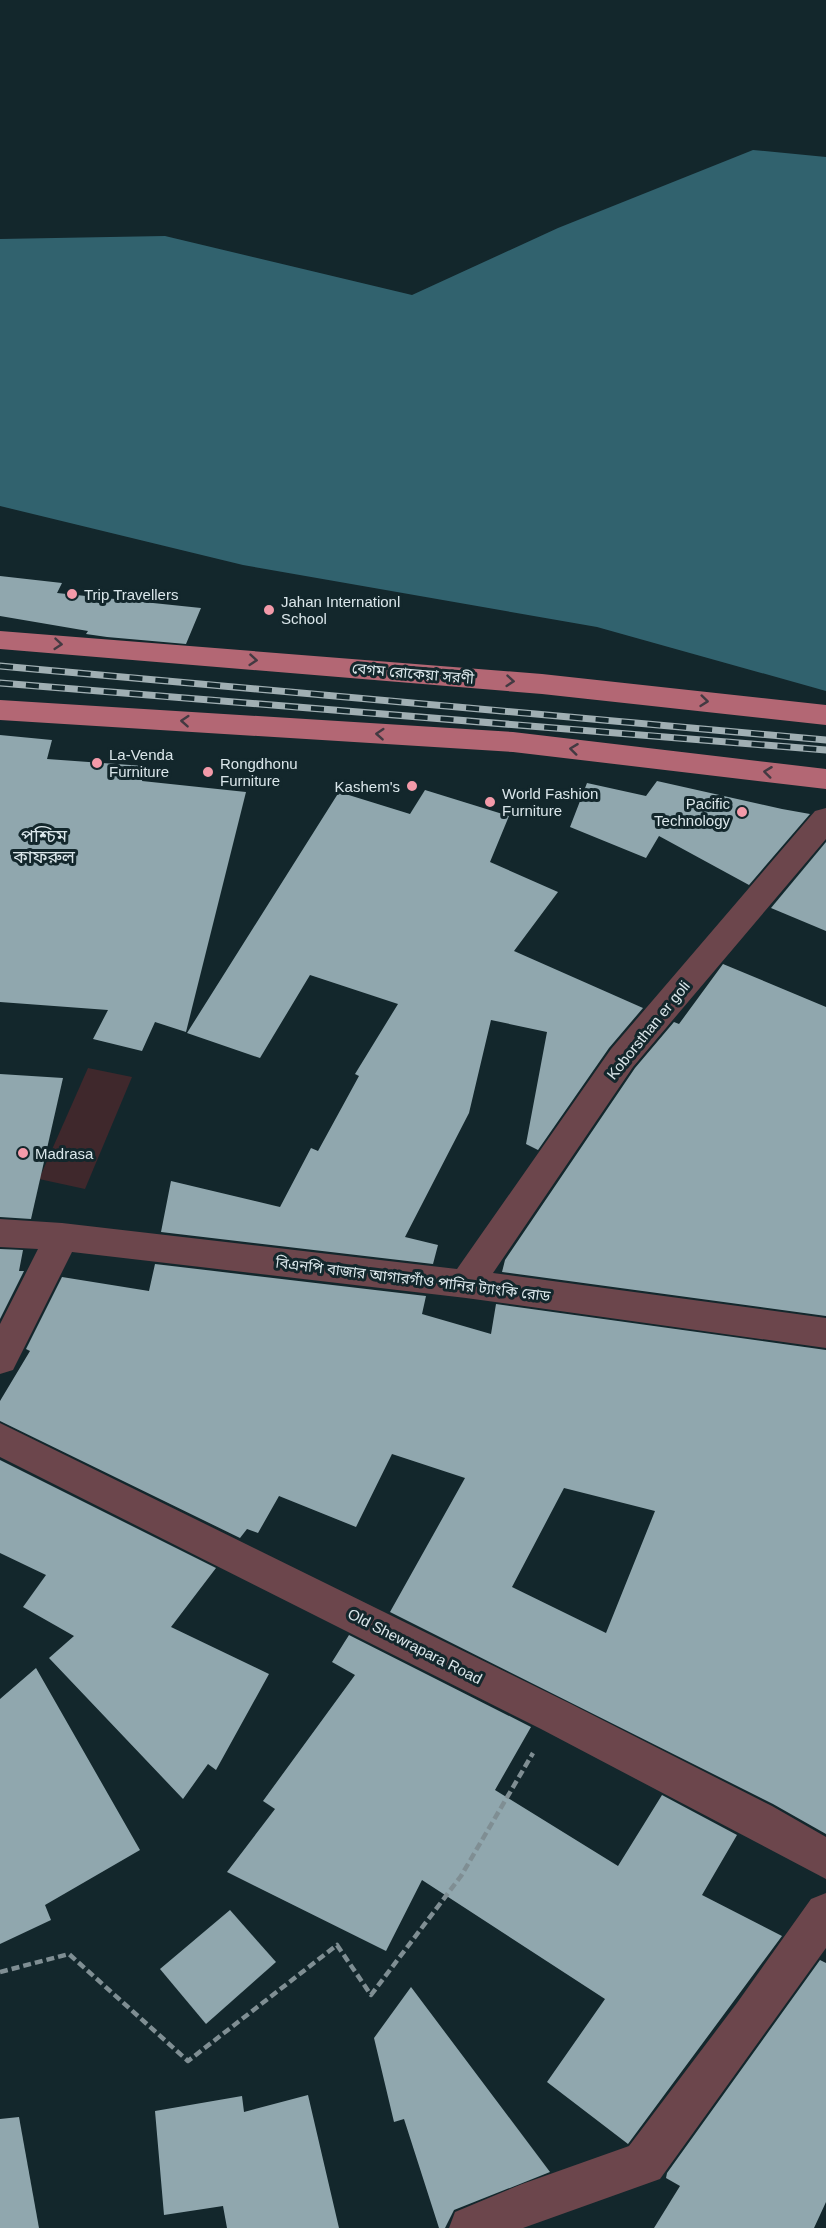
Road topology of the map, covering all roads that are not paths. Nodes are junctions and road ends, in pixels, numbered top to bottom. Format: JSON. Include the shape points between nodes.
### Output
{"nodes":[{"id":1,"x":0,"y":640,"type":"edge"},
{"id":2,"x":0,"y":710,"type":"edge"},
{"id":3,"x":826,"y":715,"type":"edge"},
{"id":4,"x":826,"y":779,"type":"edge"},
{"id":5,"x":826,"y":819,"type":"edge"},
{"id":6,"x":0,"y":1233,"type":"edge"},
{"id":7,"x":62,"y":1237,"type":"junction"},
{"id":8,"x":466,"y":1284,"type":"junction"},
{"id":9,"x":826,"y":1333,"type":"edge"},
{"id":10,"x":0,"y":1359,"type":"edge"},
{"id":11,"x":0,"y":1439,"type":"edge"},
{"id":12,"x":826,"y":1859,"type":"edge"},
{"id":13,"x":826,"y":1913,"type":"edge"},
{"id":14,"x":471,"y":2228,"type":"edge"}],
"edges":[{"from":1,"to":3,"type":"main road","name":"বেগম রোকেয়া সরণী","one_way":true,"via":[[542,684]]},
{"from":4,"to":2,"type":"main road","one_way":true,"via":[[513,742]]},
{"from":5,"to":8,"type":"street","name":"Koborsthan er goli","via":[[621,1058]]},
{"from":6,"to":7,"type":"street","name":"বিএনপি বাজার আগারগাঁও পানির ট্যাংকি রোড"},
{"from":7,"to":8,"type":"street","name":"বিএনপি বাজার আগারগাঁও পানির ট্যাংকি রোড"},
{"from":7,"to":10,"type":"street"},
{"from":8,"to":9,"type":"street","name":"বিএনপি বাজার আগারগাঁও পানির ট্যাংকি রোড"},
{"from":11,"to":12,"type":"street","name":"Old Shewrapara Road","via":[[555,1716]]},
{"from":13,"to":14,"type":"street","via":[[644,2163]]}]}
